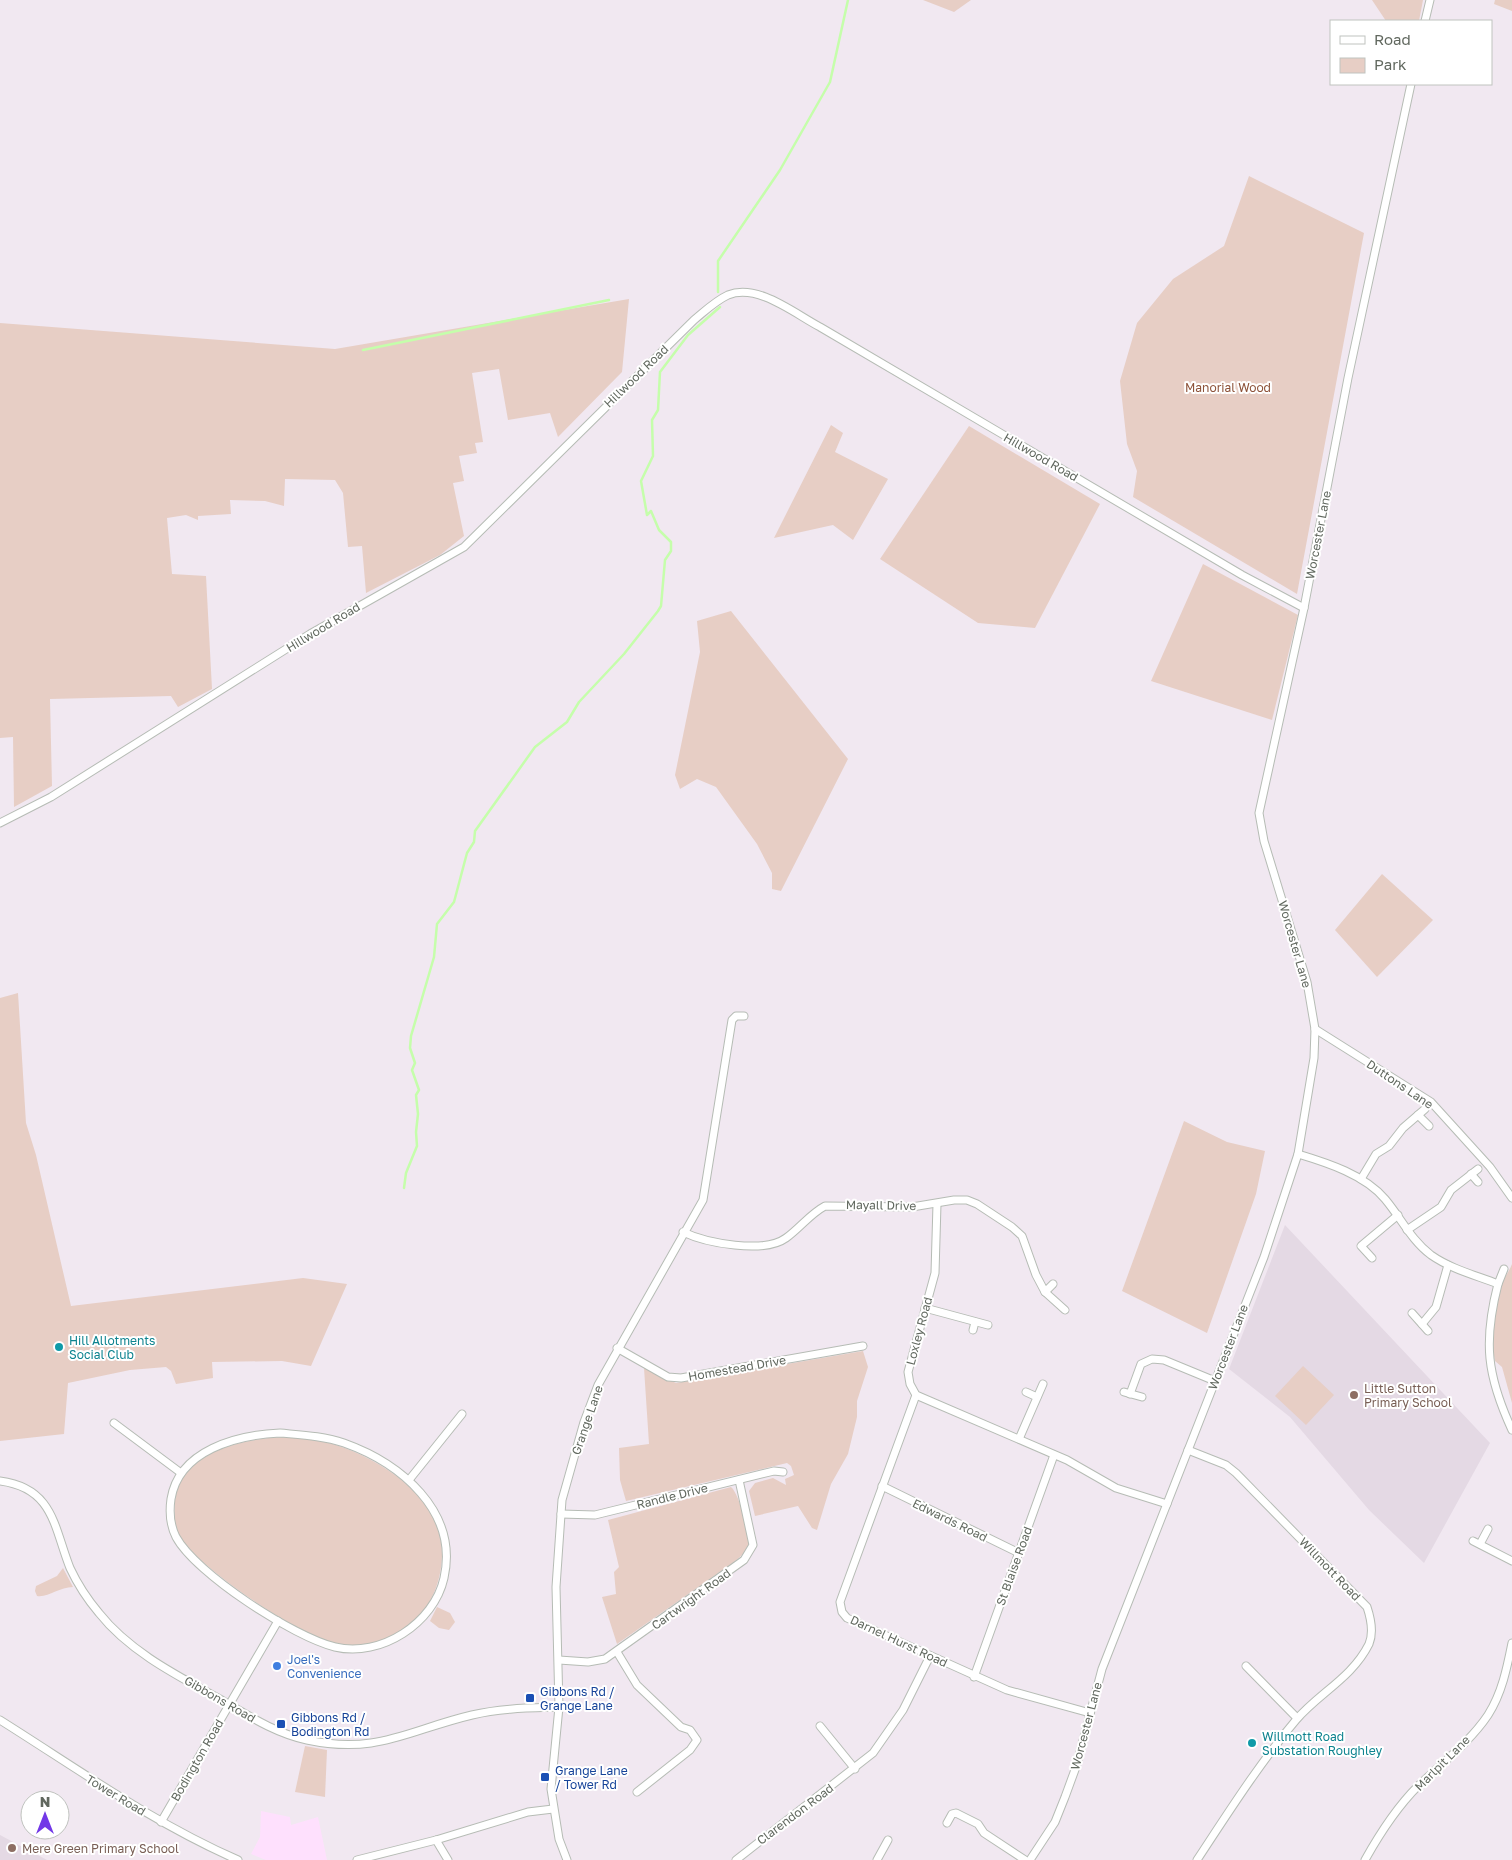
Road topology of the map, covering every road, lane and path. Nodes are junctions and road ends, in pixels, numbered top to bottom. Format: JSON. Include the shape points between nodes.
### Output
{"nodes":[{"id":1,"x":1430,"y":0,"type":"edge"},
{"id":2,"x":1425,"y":20,"type":"edge"},
{"id":3,"x":1411,"y":85,"type":"edge"},
{"id":4,"x":1304,"y":608,"type":"junction"},
{"id":5,"x":0,"y":823,"type":"edge"},
{"id":6,"x":744,"y":1016,"type":"dead end"},
{"id":7,"x":1315,"y":1029,"type":"junction"},
{"id":8,"x":1425,"y":1109,"type":"dead end"},
{"id":9,"x":1418,"y":1115,"type":"junction"},
{"id":10,"x":1430,"y":1126,"type":"dead end"},
{"id":11,"x":1298,"y":1154,"type":"junction"},
{"id":12,"x":1478,"y":1169,"type":"dead end"},
{"id":13,"x":1471,"y":1174,"type":"junction"},
{"id":14,"x":1361,"y":1178,"type":"junction"},
{"id":15,"x":1478,"y":1182,"type":"dead end"},
{"id":16,"x":1512,"y":1198,"type":"edge"},
{"id":17,"x":938,"y":1204,"type":"junction"},
{"id":18,"x":1398,"y":1215,"type":"junction"},
{"id":19,"x":1407,"y":1230,"type":"junction"},
{"id":20,"x":684,"y":1232,"type":"junction"},
{"id":21,"x":1372,"y":1258,"type":"dead end"},
{"id":22,"x":1448,"y":1265,"type":"junction"},
{"id":23,"x":1504,"y":1269,"type":"dead end"},
{"id":24,"x":1053,"y":1284,"type":"dead end"},
{"id":25,"x":1498,"y":1284,"type":"junction"},
{"id":26,"x":1045,"y":1292,"type":"junction"},
{"id":27,"x":925,"y":1308,"type":"junction"},
{"id":28,"x":1065,"y":1310,"type":"dead end"},
{"id":29,"x":1412,"y":1313,"type":"dead end"},
{"id":30,"x":975,"y":1322,"type":"junction"},
{"id":31,"x":1422,"y":1324,"type":"junction"},
{"id":32,"x":988,"y":1325,"type":"dead end"},
{"id":33,"x":972,"y":1330,"type":"dead end"},
{"id":34,"x":1428,"y":1331,"type":"dead end"},
{"id":35,"x":863,"y":1346,"type":"dead end"},
{"id":36,"x":617,"y":1348,"type":"junction"},
{"id":37,"x":1215,"y":1381,"type":"junction"},
{"id":38,"x":1043,"y":1384,"type":"dead end"},
{"id":39,"x":1026,"y":1392,"type":"dead end"},
{"id":40,"x":916,"y":1395,"type":"junction"},
{"id":41,"x":1037,"y":1397,"type":"junction"},
{"id":42,"x":1142,"y":1397,"type":"dead end"},
{"id":43,"x":462,"y":1414,"type":"dead end"},
{"id":44,"x":114,"y":1424,"type":"dead end"},
{"id":45,"x":1512,"y":1430,"type":"edge"},
{"id":46,"x":1019,"y":1439,"type":"junction"},
{"id":47,"x":1188,"y":1450,"type":"junction"},
{"id":48,"x":1054,"y":1455,"type":"junction"},
{"id":49,"x":782,"y":1472,"type":"dead end"},
{"id":50,"x":181,"y":1473,"type":"junction"},
{"id":51,"x":409,"y":1480,"type":"junction"},
{"id":52,"x":739,"y":1480,"type":"junction"},
{"id":53,"x":0,"y":1481,"type":"edge"},
{"id":54,"x":882,"y":1486,"type":"junction"},
{"id":55,"x":1167,"y":1504,"type":"junction"},
{"id":56,"x":561,"y":1514,"type":"junction"},
{"id":57,"x":1488,"y":1529,"type":"dead end"},
{"id":58,"x":1019,"y":1553,"type":"junction"},
{"id":59,"x":1512,"y":1561,"type":"edge"},
{"id":60,"x":278,"y":1621,"type":"junction"},
{"id":61,"x":1512,"y":1643,"type":"edge"},
{"id":62,"x":617,"y":1652,"type":"junction"},
{"id":63,"x":930,"y":1656,"type":"junction"},
{"id":64,"x":559,"y":1660,"type":"junction"},
{"id":65,"x":1510,"y":1661,"type":"edge"},
{"id":66,"x":1246,"y":1666,"type":"dead end"},
{"id":67,"x":974,"y":1676,"type":"junction"},
{"id":68,"x":230,"y":1705,"type":"junction"},
{"id":69,"x":559,"y":1707,"type":"junction"},
{"id":70,"x":1090,"y":1713,"type":"junction"},
{"id":71,"x":1297,"y":1718,"type":"junction"},
{"id":72,"x":0,"y":1720,"type":"edge"},
{"id":73,"x":820,"y":1726,"type":"dead end"},
{"id":74,"x":855,"y":1769,"type":"junction"},
{"id":75,"x":637,"y":1792,"type":"dead end"},
{"id":76,"x":553,"y":1809,"type":"junction"},
{"id":77,"x":161,"y":1822,"type":"junction"},
{"id":78,"x":947,"y":1823,"type":"dead end"},
{"id":79,"x":436,"y":1840,"type":"junction"},
{"id":80,"x":888,"y":1840,"type":"dead end"},
{"id":81,"x":238,"y":1860,"type":"edge"},
{"id":82,"x":357,"y":1860,"type":"edge"},
{"id":83,"x":448,"y":1860,"type":"edge"},
{"id":84,"x":567,"y":1860,"type":"edge"},
{"id":85,"x":736,"y":1860,"type":"edge"},
{"id":86,"x":877,"y":1860,"type":"edge"},
{"id":87,"x":1025,"y":1860,"type":"edge"},
{"id":88,"x":1030,"y":1860,"type":"edge"},
{"id":89,"x":1197,"y":1860,"type":"edge"},
{"id":90,"x":1365,"y":1860,"type":"edge"}],
"edges":[{"from":1,"to":2,"type":"street"},
{"from":3,"to":4,"type":"street","name":"Worcester Lane","via":[[1348,378]]},
{"from":4,"to":5,"type":"street","name":"Hillwood Road","via":[[1242,575],[820,327],[756,294],[738,293],[718,300],[694,320],[464,547],[310,634],[51,797]]},
{"from":4,"to":7,"type":"street","name":"Worcester Lane","via":[[1259,814],[1264,841],[1307,982]]},
{"from":6,"to":20,"type":"street","name":"Grange Lane","via":[[736,1016],[732,1020],[703,1200]]},
{"from":7,"to":11,"type":"street","name":"Worcester Lane","via":[[1314,1058]]},
{"from":7,"to":16,"type":"street","name":"Duttons Lane","via":[[1431,1102],[1490,1167]]},
{"from":8,"to":9,"type":"street"},
{"from":9,"to":10,"type":"street"},
{"from":9,"to":14,"type":"street","via":[[1389,1146],[1376,1154]]},
{"from":11,"to":14,"type":"street"},
{"from":11,"to":37,"type":"street","name":"Worcester Lane","via":[[1264,1257]]},
{"from":12,"to":13,"type":"street"},
{"from":13,"to":15,"type":"street"},
{"from":13,"to":19,"type":"street","via":[[1451,1190],[1441,1207]]},
{"from":14,"to":18,"type":"street","via":[[1375,1188]]},
{"from":17,"to":20,"type":"street","name":"Mayall Drive","via":[[825,1206],[784,1239],[754,1246],[698,1239]]},
{"from":17,"to":26,"type":"street","name":"Mayall Drive","via":[[967,1200],[1012,1227],[1022,1236]]},
{"from":17,"to":27,"type":"street","name":"Loxley Road","via":[[935,1273]]},
{"from":18,"to":19,"type":"street"},
{"from":18,"to":21,"type":"street","via":[[1361,1246]]},
{"from":19,"to":22,"type":"street","via":[[1424,1248]]},
{"from":20,"to":36,"type":"street","name":"Grange Lane"},
{"from":22,"to":25,"type":"street"},
{"from":22,"to":31,"type":"street","via":[[1436,1307]]},
{"from":23,"to":25,"type":"street"},
{"from":24,"to":26,"type":"street"},
{"from":25,"to":45,"type":"street","via":[[1488,1328],[1488,1347],[1498,1394]]},
{"from":26,"to":28,"type":"street","name":"Mayall Drive"},
{"from":27,"to":30,"type":"street"},
{"from":27,"to":40,"type":"street","name":"Loxley Road","via":[[908,1372]]},
{"from":29,"to":31,"type":"street"},
{"from":30,"to":32,"type":"street"},
{"from":30,"to":33,"type":"street"},
{"from":31,"to":34,"type":"street"},
{"from":35,"to":36,"type":"street","name":"Homestead Drive","via":[[681,1378],[668,1378]]},
{"from":36,"to":56,"type":"street","name":"Grange Lane","via":[[584,1422]]},
{"from":37,"to":42,"type":"street","via":[[1164,1360],[1152,1359],[1141,1364],[1127,1393]]},
{"from":37,"to":47,"type":"street","name":"Worcester Lane"},
{"from":38,"to":41,"type":"street"},
{"from":39,"to":41,"type":"street"},
{"from":40,"to":46,"type":"street"},
{"from":40,"to":54,"type":"street","name":"Darnel Hurst Road"},
{"from":41,"to":46,"type":"street"},
{"from":43,"to":51,"type":"street"},
{"from":44,"to":50,"type":"street"},
{"from":46,"to":48,"type":"street"},
{"from":47,"to":55,"type":"street","name":"Worcester Lane"},
{"from":47,"to":71,"type":"street","name":"Willmott Road","via":[[1226,1465],[1236,1473],[1367,1607],[1372,1628],[1370,1642],[1362,1656],[1338,1683]]},
{"from":48,"to":55,"type":"street","via":[[1116,1488]]},
{"from":48,"to":58,"type":"street","name":"St Blaise Road"},
{"from":49,"to":52,"type":"street","name":"Randle Drive"},
{"from":50,"to":51,"type":"street","via":[[214,1448],[238,1439],[280,1433],[344,1443],[380,1460]]},
{"from":50,"to":60,"type":"street","via":[[175,1483],[170,1510],[177,1537],[196,1561],[228,1588]]},
{"from":51,"to":60,"type":"street","via":[[439,1518],[445,1540],[446,1558],[440,1588],[420,1620],[394,1639],[354,1649],[316,1641]]},
{"from":52,"to":56,"type":"street","name":"Randle Drive","via":[[595,1515]]},
{"from":52,"to":62,"type":"street","name":"Cartwright Road","via":[[753,1545],[744,1560]]},
{"from":53,"to":68,"type":"street","name":"Gibbons Road","via":[[25,1489],[42,1502],[56,1524],[71,1570],[99,1614],[115,1630],[150,1658]]},
{"from":54,"to":58,"type":"street","name":"Edwards Road"},
{"from":54,"to":63,"type":"street","name":"Darnel Hurst Road","via":[[840,1602],[842,1612],[847,1618]]},
{"from":55,"to":70,"type":"street","name":"Worcester Lane","via":[[1102,1669]]},
{"from":56,"to":64,"type":"street","name":"Grange Lane","via":[[556,1587]]},
{"from":57,"to":59,"type":"street","via":[[1476,1543]]},
{"from":58,"to":67,"type":"street","name":"St Blaise Road"},
{"from":60,"to":68,"type":"street","name":"Bodington Road"},
{"from":61,"to":65,"type":"street","name":"Marlpit Lane"},
{"from":62,"to":64,"type":"street","name":"Cartwright Road","via":[[605,1659],[588,1662]]},
{"from":62,"to":75,"type":"street","via":[[637,1685],[681,1727],[690,1730],[697,1740],[690,1750]]},
{"from":63,"to":67,"type":"street","name":"Darnel Hurst Road"},
{"from":63,"to":74,"type":"street","name":"Clarendon Road","via":[[904,1710],[873,1753]]},
{"from":64,"to":69,"type":"street","name":"Grange Lane"},
{"from":65,"to":90,"type":"street","name":"Marlpit Lane","via":[[1487,1716],[1417,1787],[1381,1831]]},
{"from":66,"to":71,"type":"street"},
{"from":67,"to":70,"type":"street","name":"Darnel Hurst Road","via":[[1040,1701]]},
{"from":68,"to":69,"type":"street","name":"Gibbons Road","via":[[287,1734],[329,1743],[359,1745],[397,1739],[472,1715]]},
{"from":68,"to":77,"type":"street","name":"Bodington Road"},
{"from":69,"to":76,"type":"street","name":"Grange Lane","via":[[552,1769]]},
{"from":70,"to":88,"type":"street","name":"Worcester Lane","via":[[1055,1822]]},
{"from":71,"to":89,"type":"street","name":"Willmott Road"},
{"from":72,"to":77,"type":"street","name":"Tower Road","via":[[58,1760]]},
{"from":73,"to":74,"type":"street"},
{"from":74,"to":85,"type":"street","name":"Clarendon Road"},
{"from":76,"to":79,"type":"street","via":[[528,1812]]},
{"from":76,"to":84,"type":"street","name":"Grange Lane"},
{"from":77,"to":81,"type":"street","name":"Tower Road"},
{"from":78,"to":87,"type":"street","via":[[956,1813],[978,1824],[984,1833]]},
{"from":79,"to":82,"type":"street"},
{"from":79,"to":83,"type":"street"},
{"from":80,"to":86,"type":"street"}]}
